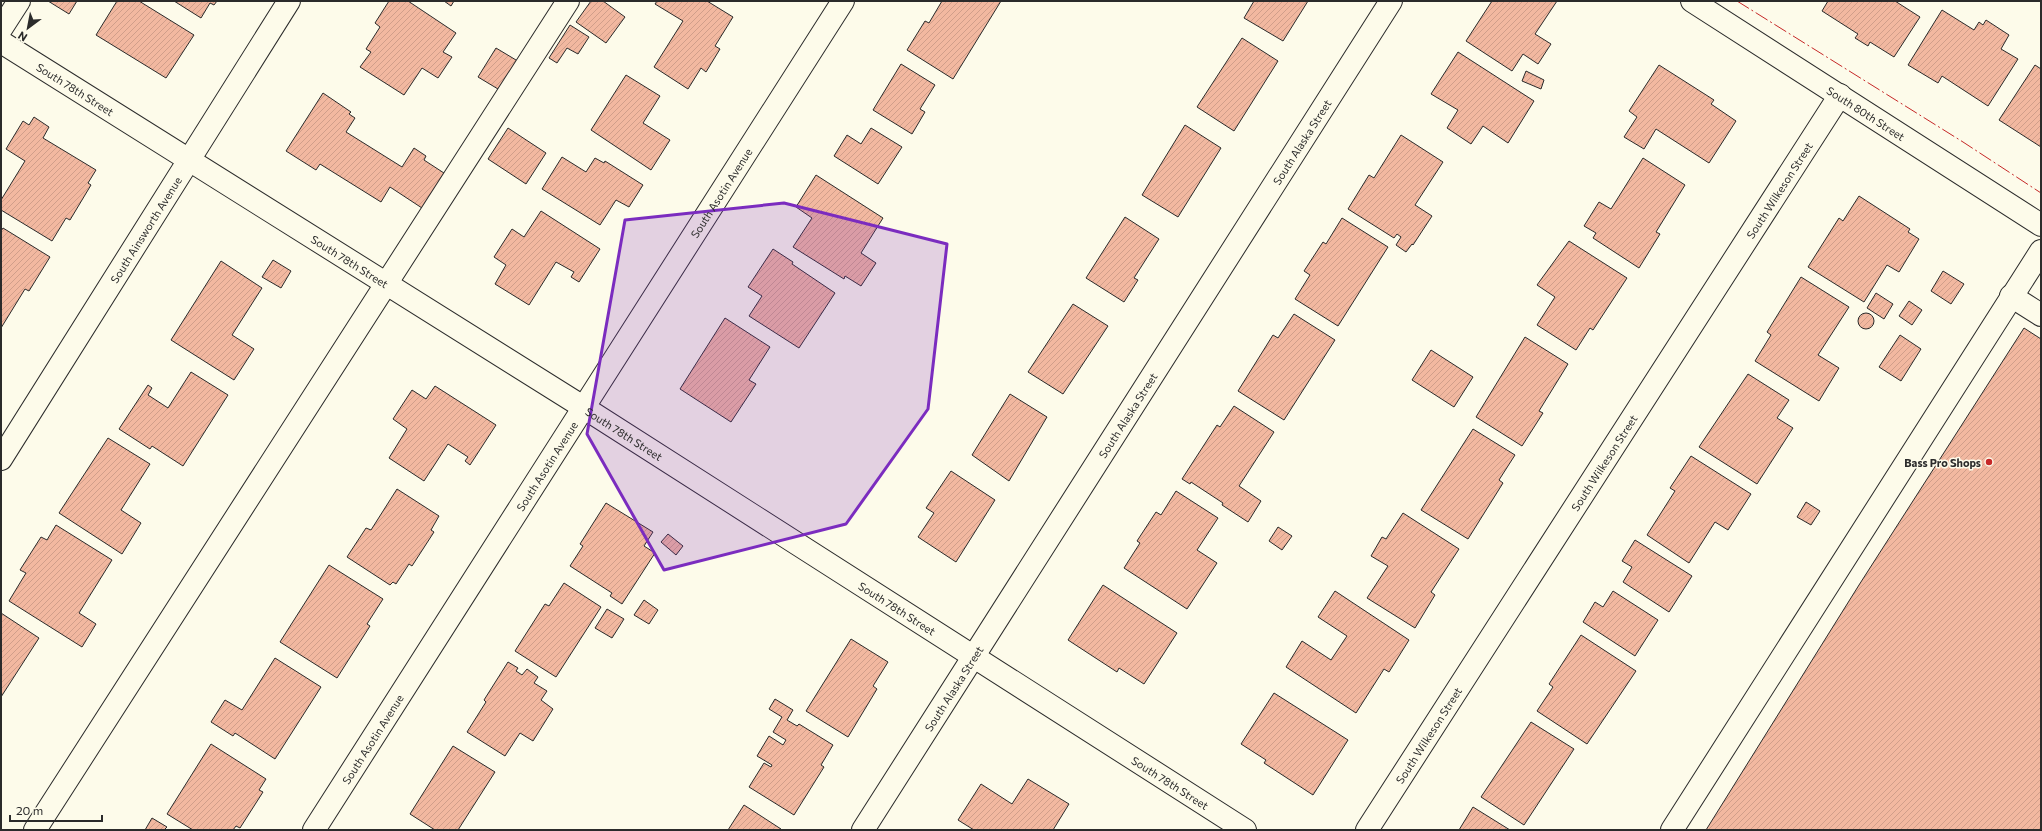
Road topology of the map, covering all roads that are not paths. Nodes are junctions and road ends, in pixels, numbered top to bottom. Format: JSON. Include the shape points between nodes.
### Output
{"nodes":[{"id":1,"x":19,"y":1,"type":"edge"},
{"id":2,"x":289,"y":1,"type":"edge"},
{"id":3,"x":568,"y":1,"type":"edge"},
{"id":4,"x":843,"y":1,"type":"edge"},
{"id":5,"x":1391,"y":1,"type":"edge"},
{"id":6,"x":1692,"y":1,"type":"edge"},
{"id":7,"x":1,"y":29,"type":"edge"},
{"id":8,"x":1,"y":42,"type":"edge"},
{"id":9,"x":1840,"y":95,"type":"junction"},
{"id":10,"x":188,"y":160,"type":"junction"},
{"id":11,"x":2041,"y":225,"type":"edge"},
{"id":12,"x":2041,"y":251,"type":"edge"},
{"id":13,"x":386,"y":283,"type":"junction"},
{"id":14,"x":2011,"y":296,"type":"junction"},
{"id":15,"x":2041,"y":315,"type":"edge"},
{"id":16,"x":583,"y":407,"type":"junction"},
{"id":17,"x":1,"y":459,"type":"edge"},
{"id":18,"x":973,"y":658,"type":"junction"},
{"id":19,"x":35,"y":830,"type":"edge"},
{"id":20,"x":314,"y":830,"type":"edge"},
{"id":21,"x":863,"y":830,"type":"edge"},
{"id":22,"x":1245,"y":830,"type":"edge"},
{"id":23,"x":1367,"y":830,"type":"edge"},
{"id":24,"x":1672,"y":830,"type":"edge"}],
"edges":[{"from":1,"to":7,"type":"street"},
{"from":2,"to":10,"type":"street","name":"South Ainsworth Avenue"},
{"from":3,"to":13,"type":"street"},
{"from":4,"to":16,"type":"street","name":"South Asotin Avenue"},
{"from":5,"to":18,"type":"street","name":"South Alaska Street"},
{"from":6,"to":9,"type":"street","name":"South 80th Street"},
{"from":8,"to":10,"type":"street","name":"South 78th Street"},
{"from":9,"to":11,"type":"street","name":"South 80th Street"},
{"from":9,"to":23,"type":"street","name":"South Wilkeson Street"},
{"from":10,"to":13,"type":"street","name":"South 78th Street"},
{"from":10,"to":17,"type":"street","name":"South Ainsworth Avenue"},
{"from":12,"to":14,"type":"street"},
{"from":13,"to":16,"type":"street","name":"South 78th Street"},
{"from":13,"to":19,"type":"street"},
{"from":14,"to":15,"type":"street"},
{"from":14,"to":24,"type":"street"},
{"from":16,"to":18,"type":"street","name":"South 78th Street"},
{"from":16,"to":20,"type":"street","name":"South Asotin Avenue"},
{"from":18,"to":21,"type":"street","name":"South Alaska Street"},
{"from":18,"to":22,"type":"street","name":"South 78th Street"}]}
